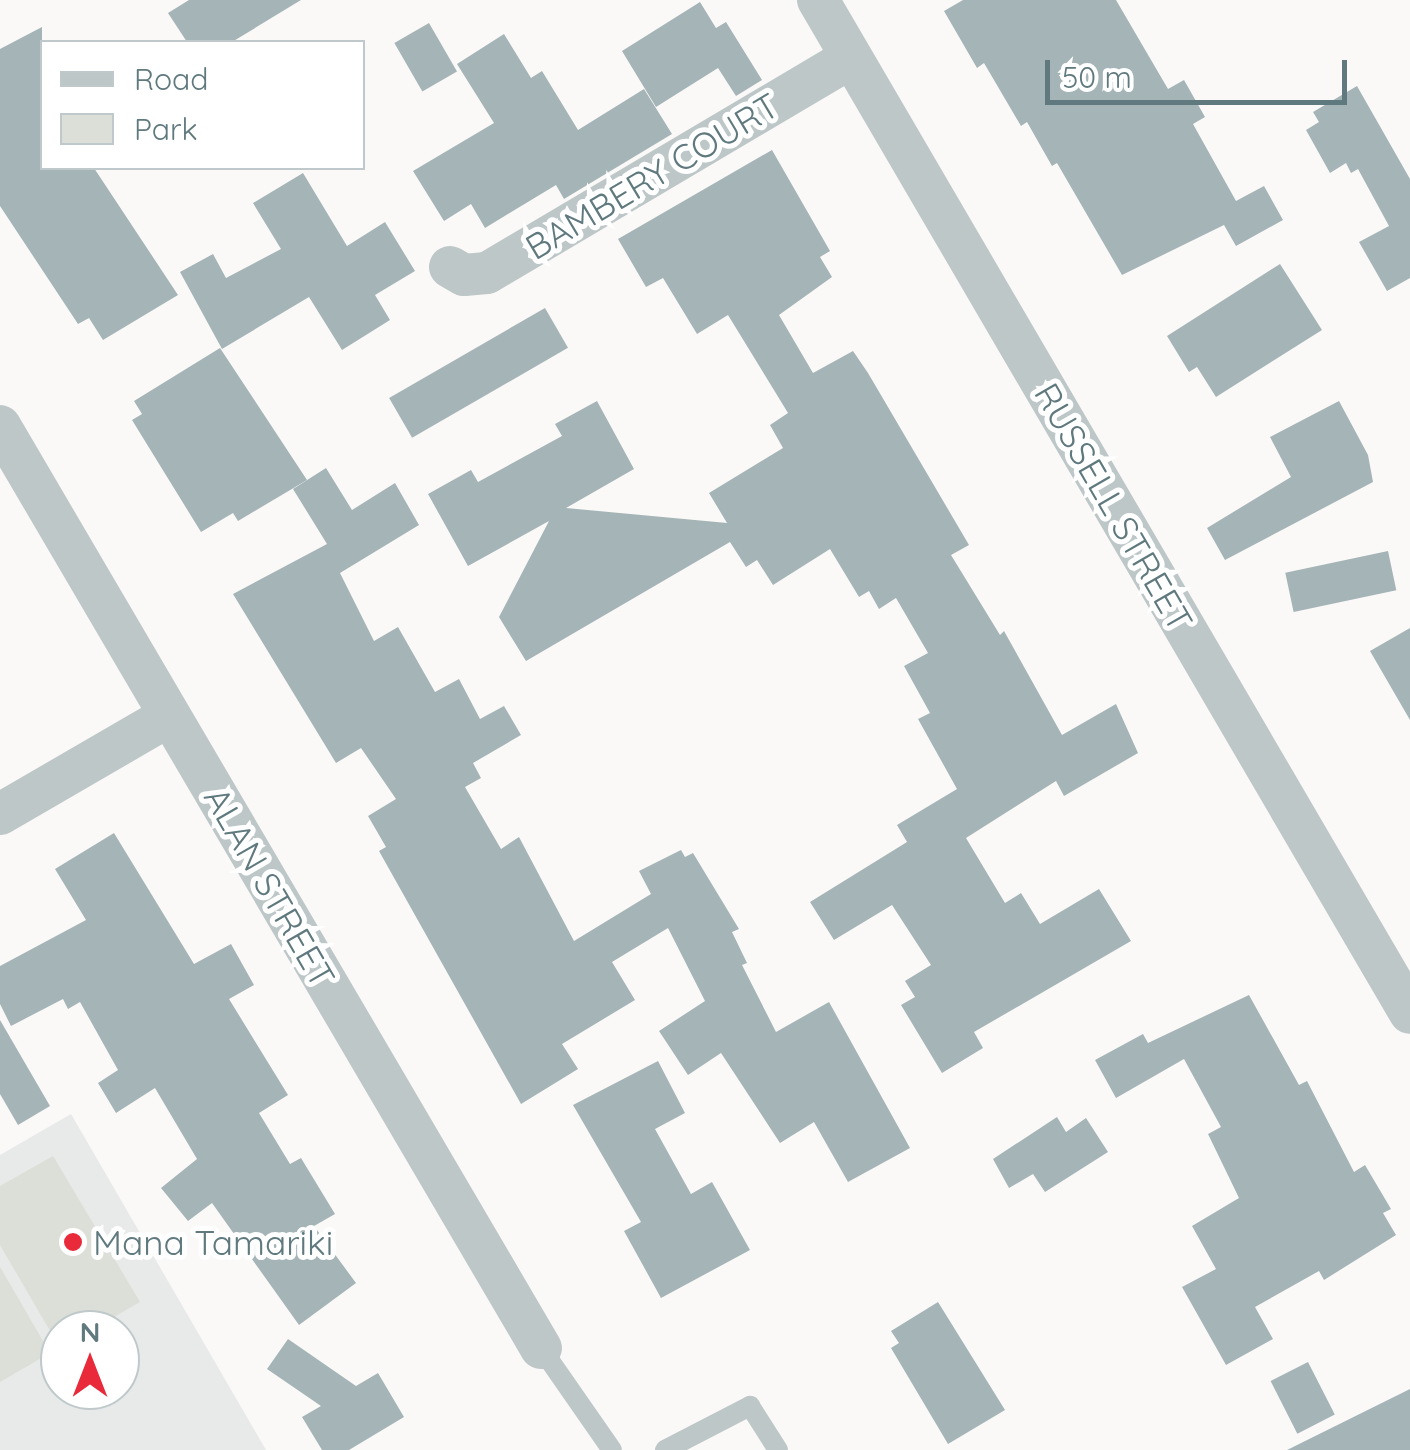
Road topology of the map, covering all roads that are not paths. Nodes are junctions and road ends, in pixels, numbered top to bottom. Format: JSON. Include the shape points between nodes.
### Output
{"nodes":[{"id":1,"x":818,"y":0,"type":"edge"},
{"id":2,"x":851,"y":58,"type":"junction"},
{"id":3,"x":450,"y":266,"type":"dead end"},
{"id":4,"x":0,"y":426,"type":"edge"},
{"id":5,"x":169,"y":716,"type":"junction"},
{"id":6,"x":0,"y":814,"type":"edge"},
{"id":7,"x":1410,"y":1014,"type":"edge"},
{"id":8,"x":541,"y":1348,"type":"joint"},
{"id":9,"x":612,"y":1450,"type":"edge"},
{"id":10,"x":665,"y":1450,"type":"edge"},
{"id":11,"x":778,"y":1450,"type":"edge"}],
"edges":[{"from":1,"to":2,"type":"street","name":"RUSSELL STREET"},
{"from":2,"to":3,"type":"street","name":"BAMBERY COURT","via":[[488,273],[464,275]]},
{"from":2,"to":7,"type":"street","name":"RUSSELL STREET"},
{"from":4,"to":5,"type":"street","name":"ALAN STREET"},
{"from":5,"to":6,"type":"street"},
{"from":5,"to":8,"type":"street","name":"ALAN STREET"},
{"from":8,"to":9,"type":"lane"},
{"from":10,"to":11,"type":"lane","via":[[750,1406]]}]}
